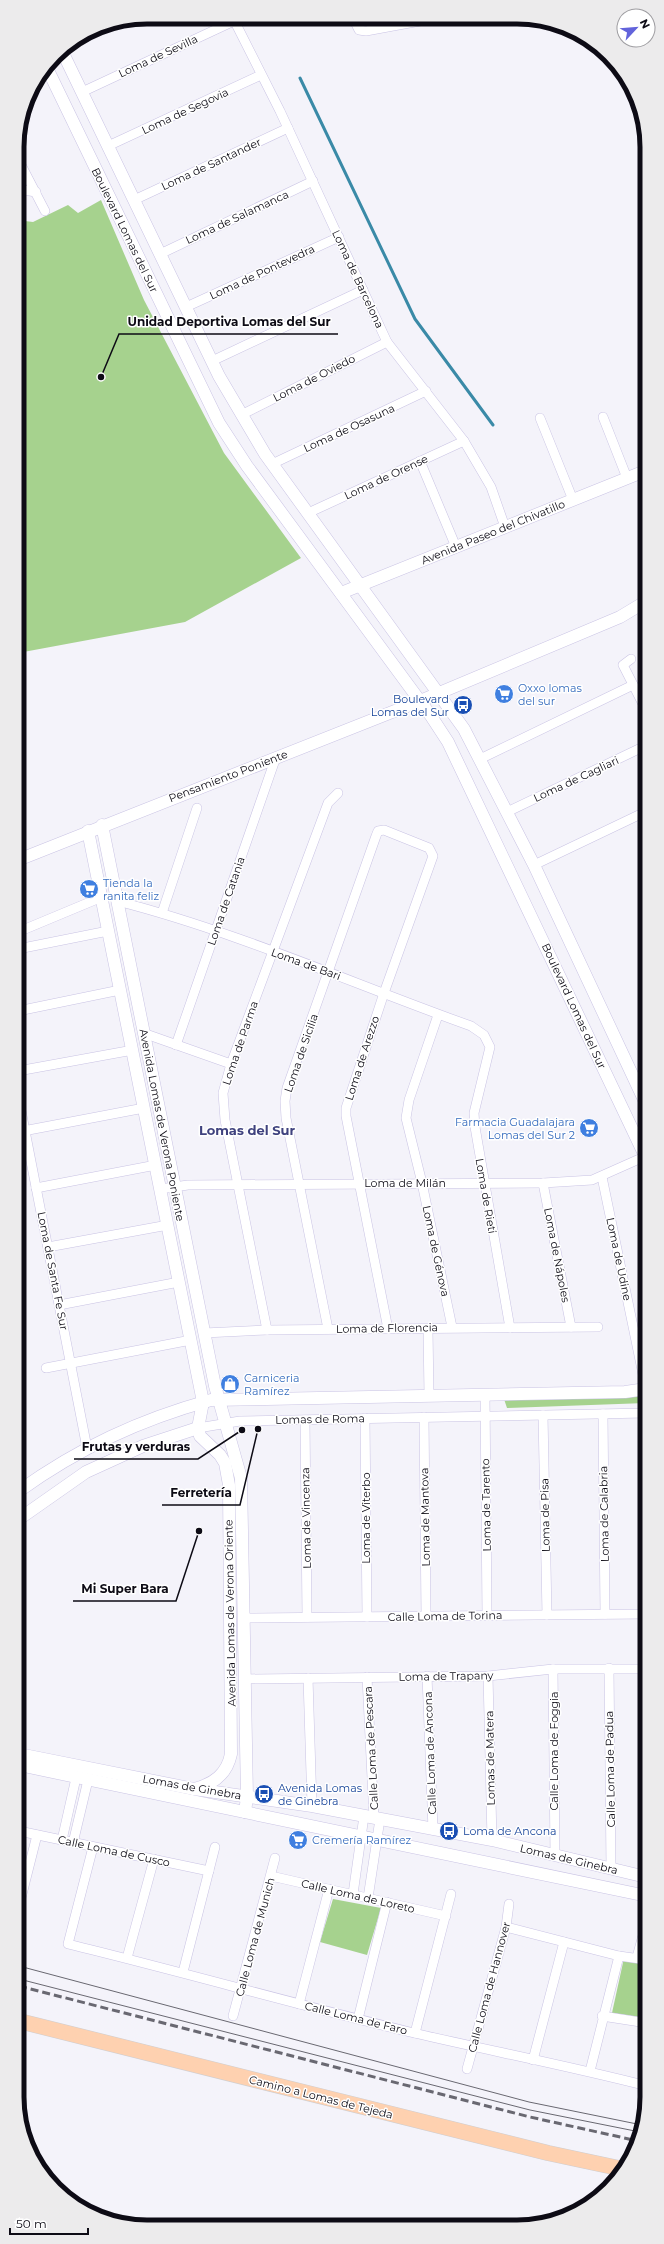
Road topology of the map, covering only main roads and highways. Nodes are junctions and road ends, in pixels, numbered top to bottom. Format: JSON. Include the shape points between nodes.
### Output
{"nodes":[{"id":1,"x":24,"y":2022,"type":"edge"},
{"id":2,"x":617,"y":2168,"type":"edge"}],
"edges":[{"from":1,"to":2,"type":"main road","name":"Camino a Lomas de Tejeda","via":[[542,2152]]}]}
